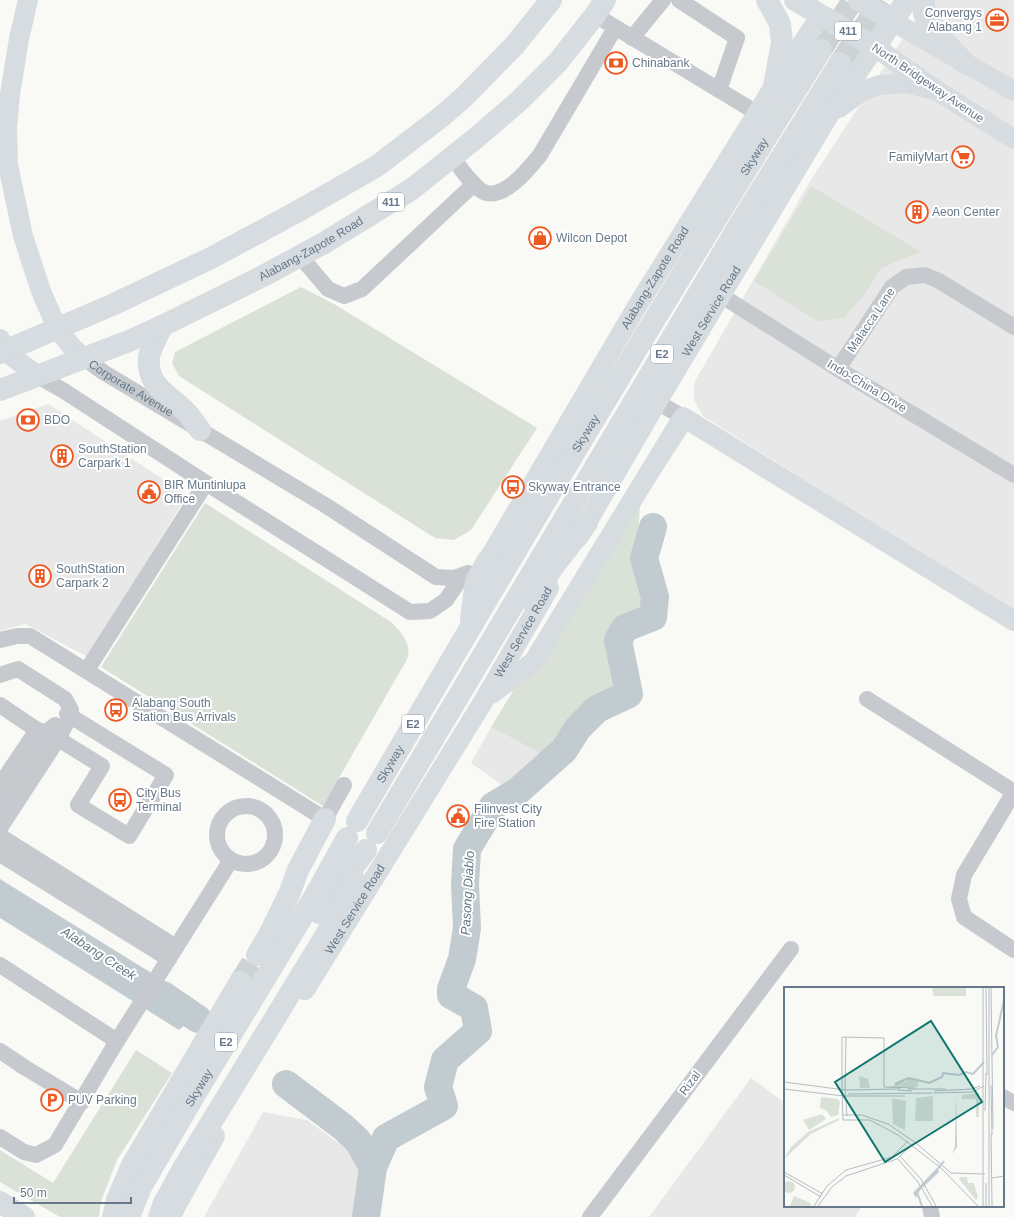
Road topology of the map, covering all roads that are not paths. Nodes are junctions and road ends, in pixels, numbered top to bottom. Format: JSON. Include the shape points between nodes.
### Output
{"nodes":[{"id":1,"x":28,"y":0,"type":"edge"},
{"id":2,"x":551,"y":0,"type":"edge"},
{"id":3,"x":663,"y":0,"type":"edge"},
{"id":4,"x":679,"y":0,"type":"edge"},
{"id":5,"x":767,"y":0,"type":"edge"},
{"id":6,"x":795,"y":0,"type":"edge"},
{"id":7,"x":859,"y":0,"type":"edge"},
{"id":8,"x":907,"y":0,"type":"edge"},
{"id":9,"x":924,"y":0,"type":"edge"},
{"id":10,"x":600,"y":8,"type":"edge"},
{"id":11,"x":826,"y":8,"type":"edge"},
{"id":12,"x":892,"y":21,"type":"junction"},
{"id":13,"x":615,"y":28,"type":"junction"},
{"id":14,"x":632,"y":38,"type":"junction"},
{"id":15,"x":875,"y":47,"type":"junction"},
{"id":16,"x":821,"y":50,"type":"tunnel mouth"},
{"id":17,"x":840,"y":63,"type":"tunnel mouth"},
{"id":18,"x":966,"y":63,"type":"junction"},
{"id":19,"x":774,"y":86,"type":"junction"},
{"id":20,"x":719,"y":90,"type":"junction"},
{"id":21,"x":1014,"y":91,"type":"edge"},
{"id":22,"x":939,"y":92,"type":"junction"},
{"id":23,"x":757,"y":113,"type":"junction"},
{"id":24,"x":829,"y":115,"type":"junction"},
{"id":25,"x":4,"y":128,"type":"edge"},
{"id":26,"x":1014,"y":139,"type":"edge"},
{"id":27,"x":452,"y":157,"type":"junction"},
{"id":28,"x":4,"y":166,"type":"edge"},
{"id":29,"x":474,"y":184,"type":"junction"},
{"id":30,"x":300,"y":256,"type":"junction"},
{"id":31,"x":722,"y":296,"type":"junction"},
{"id":32,"x":162,"y":326,"type":"junction"},
{"id":33,"x":1014,"y":327,"type":"edge"},
{"id":34,"x":57,"y":328,"type":"junction"},
{"id":35,"x":2,"y":348,"type":"edge"},
{"id":36,"x":84,"y":358,"type":"junction"},
{"id":37,"x":838,"y":369,"type":"junction"},
{"id":38,"x":38,"y":376,"type":"junction"},
{"id":39,"x":0,"y":390,"type":"edge"},
{"id":40,"x":657,"y":402,"type":"junction"},
{"id":41,"x":682,"y":418,"type":"junction"},
{"id":42,"x":200,"y":430,"type":"junction"},
{"id":43,"x":1014,"y":475,"type":"edge"},
{"id":44,"x":206,"y":483,"type":"junction"},
{"id":45,"x":587,"y":524,"type":"junction"},
{"id":46,"x":488,"y":560,"type":"junction"},
{"id":47,"x":463,"y":575,"type":"junction"},
{"id":48,"x":1014,"y":621,"type":"edge"},
{"id":49,"x":470,"y":627,"type":"junction"},
{"id":50,"x":0,"y":640,"type":"edge"},
{"id":51,"x":487,"y":647,"type":"junction"},
{"id":52,"x":87,"y":670,"type":"junction"},
{"id":53,"x":0,"y":675,"type":"edge"},
{"id":54,"x":867,"y":699,"type":"dead end"},
{"id":55,"x":482,"y":702,"type":"junction"},
{"id":56,"x":0,"y":705,"type":"edge"},
{"id":57,"x":70,"y":713,"type":"junction"},
{"id":58,"x":48,"y":734,"type":"junction"},
{"id":59,"x":0,"y":784,"type":"edge"},
{"id":60,"x":344,"y":785,"type":"dead end"},
{"id":61,"x":1014,"y":792,"type":"edge"},
{"id":62,"x":0,"y":807,"type":"edge"},
{"id":63,"x":324,"y":819,"type":"junction"},
{"id":64,"x":0,"y":828,"type":"edge"},
{"id":65,"x":0,"y":836,"type":"edge"},
{"id":66,"x":372,"y":842,"type":"junction"},
{"id":67,"x":0,"y":854,"type":"edge"},
{"id":68,"x":231,"y":860,"type":"dead end"},
{"id":69,"x":318,"y":902,"type":"junction"},
{"id":70,"x":791,"y":949,"type":"dead end"},
{"id":71,"x":1014,"y":950,"type":"edge"},
{"id":72,"x":173,"y":953,"type":"junction"},
{"id":73,"x":257,"y":955,"type":"tunnel mouth"},
{"id":74,"x":0,"y":965,"type":"edge"},
{"id":75,"x":240,"y":982,"type":"tunnel mouth"},
{"id":76,"x":117,"y":1042,"type":"junction"},
{"id":77,"x":0,"y":1051,"type":"edge"},
{"id":78,"x":1004,"y":1098,"type":"edge"},
{"id":79,"x":82,"y":1102,"type":"junction"},
{"id":80,"x":1014,"y":1103,"type":"edge"},
{"id":81,"x":0,"y":1137,"type":"edge"},
{"id":82,"x":0,"y":1202,"type":"edge"},
{"id":83,"x":930,"y":1207,"type":"edge"},
{"id":84,"x":24,"y":1217,"type":"edge"},
{"id":85,"x":113,"y":1217,"type":"edge"},
{"id":86,"x":129,"y":1217,"type":"edge"},
{"id":87,"x":145,"y":1217,"type":"edge"},
{"id":88,"x":159,"y":1217,"type":"edge"},
{"id":89,"x":172,"y":1217,"type":"edge"},
{"id":90,"x":590,"y":1217,"type":"edge"},
{"id":91,"x":932,"y":1217,"type":"edge"}],
"edges":[{"from":1,"to":25,"type":"main road","name":"Corporate Avenue"},
{"from":2,"to":34,"type":"highway","via":[[514,46],[464,97],[377,166],[213,257]]},
{"from":3,"to":14,"type":"street"},
{"from":4,"to":20,"type":"street","via":[[737,38]]},
{"from":5,"to":19,"type":"highway","via":[[780,24],[782,43]]},
{"from":6,"to":11,"type":"highway","number":"411"},
{"from":7,"to":12,"type":"highway","number":"411"},
{"from":8,"to":12,"type":"highway","number":"411"},
{"from":9,"to":18,"type":"highway","via":[[924,13],[931,28]]},
{"from":10,"to":13,"type":"street"},
{"from":10,"to":27,"type":"highway","name":"Alabang-Zapote Road","number":"411","via":[[558,62],[519,101]]},
{"from":11,"to":15,"type":"highway","name":"North Bridgeway Avenue","number":"411"},
{"from":11,"to":19,"type":"main road","name":"Alabang-Zapote Road"},
{"from":12,"to":15,"type":"highway","number":"411"},
{"from":12,"to":18,"type":"main road"},
{"from":13,"to":14,"type":"street"},
{"from":13,"to":29,"type":"street","via":[[540,155],[527,171],[512,184],[491,193]]},
{"from":14,"to":20,"type":"street"},
{"from":15,"to":22,"type":"main road","name":"North Bridgeway Avenue"},
{"from":15,"to":24,"type":"main road","name":"West Service Road"},
{"from":16,"to":49,"type":"highway","name":"Skyway","number":"E2","via":[[723,206]]},
{"from":17,"to":51,"type":"highway","name":"Skyway","number":"E2","via":[[746,214]]},
{"from":18,"to":21,"type":"main road"},
{"from":19,"to":23,"type":"main road","name":"Alabang-Zapote Road"},
{"from":20,"to":23,"type":"street"},
{"from":22,"to":24,"type":"main road","via":[[907,83],[880,85],[862,91]]},
{"from":22,"to":26,"type":"main road","name":"North Bridgeway Avenue"},
{"from":23,"to":46,"type":"main road","name":"Alabang-Zapote Road","via":[[628,321]]},
{"from":24,"to":31,"type":"main road","name":"West Service Road"},
{"from":25,"to":28,"type":"main road","name":"Corporate Avenue"},
{"from":27,"to":29,"type":"street"},
{"from":27,"to":30,"type":"highway","name":"Alabang-Zapote Road","number":"411","via":[[412,189]]},
{"from":28,"to":34,"type":"main road","name":"Corporate Avenue","via":[[31,264]]},
{"from":29,"to":30,"type":"street","via":[[362,289],[350,294],[344,296],[328,289]]},
{"from":30,"to":32,"type":"highway","name":"Alabang-Zapote Road","number":"411"},
{"from":31,"to":37,"type":"street","name":"Indo-China Drive"},
{"from":31,"to":40,"type":"main road","name":"West Service Road"},
{"from":32,"to":36,"type":"highway","name":"Alabang-Zapote Road","number":"411"},
{"from":32,"to":42,"type":"highway","via":[[149,356],[154,382],[189,415]]},
{"from":33,"to":37,"type":"street","name":"Malacca Lane","via":[[939,281],[925,275],[906,277],[892,287]]},
{"from":34,"to":35,"type":"highway"},
{"from":34,"to":36,"type":"main road","name":"Corporate Avenue"},
{"from":35,"to":38,"type":"main road","name":"Corporate Avenue"},
{"from":36,"to":38,"type":"highway","name":"Alabang-Zapote Road","number":"411"},
{"from":36,"to":42,"type":"street","name":"Corporate Avenue"},
{"from":37,"to":43,"type":"street","name":"Indo-China Drive"},
{"from":38,"to":39,"type":"highway","name":"Alabang-Zapote Road","number":"411"},
{"from":38,"to":44,"type":"street","name":"Corporate Avenue"},
{"from":40,"to":41,"type":"street"},
{"from":40,"to":45,"type":"main road","name":"West Service Road"},
{"from":41,"to":48,"type":"main road"},
{"from":41,"to":55,"type":"main road","via":[[534,662]]},
{"from":42,"to":47,"type":"street","name":"Corporate Avenue","via":[[325,504],[436,577],[454,578]]},
{"from":44,"to":47,"type":"street","name":"Corporate Avenue","via":[[410,612],[430,611],[446,600]]},
{"from":44,"to":52,"type":"street"},
{"from":45,"to":51,"type":"highway","via":[[553,567],[521,620]]},
{"from":45,"to":55,"type":"main road","name":"West Service Road"},
{"from":46,"to":47,"type":"street","name":"Corporate Avenue"},
{"from":46,"to":49,"type":"highway","number":"E2","via":[[476,581]]},
{"from":49,"to":69,"type":"highway","name":"Skyway","number":"E2","via":[[352,829]]},
{"from":50,"to":52,"type":"street","via":[[30,636]]},
{"from":51,"to":66,"type":"highway","name":"Skyway","number":"E2"},
{"from":52,"to":63,"type":"street"},
{"from":53,"to":57,"type":"street","via":[[18,669],[65,699]]},
{"from":54,"to":61,"type":"street"},
{"from":55,"to":89,"type":"main road","name":"West Service Road","via":[[219,1129]]},
{"from":56,"to":58,"type":"street"},
{"from":57,"to":58,"type":"street"},
{"from":57,"to":58,"type":"street","via":[[166,776],[129,836],[78,805],[102,766]]},
{"from":58,"to":59,"type":"street"},
{"from":58,"to":62,"type":"street"},
{"from":58,"to":64,"type":"street"},
{"from":60,"to":63,"type":"street"},
{"from":61,"to":71,"type":"street","via":[[964,875],[959,899],[964,917]]},
{"from":63,"to":73,"type":"highway"},
{"from":65,"to":72,"type":"street"},
{"from":66,"to":69,"type":"highway","name":"Skyway","number":"E2"},
{"from":66,"to":88,"type":"highway","via":[[338,915],[184,1167]]},
{"from":67,"to":72,"type":"street"},
{"from":68,"to":72,"type":"street"},
{"from":69,"to":86,"type":"highway","name":"Skyway","number":"E2","via":[[201,1084],[141,1187]]},
{"from":69,"to":87,"type":"highway","name":"Skyway","number":"E2","via":[[152,1193]]},
{"from":70,"to":90,"type":"street","name":"Rizal"},
{"from":72,"to":76,"type":"street"},
{"from":74,"to":76,"type":"street"},
{"from":75,"to":85,"type":"highway","via":[[132,1165],[117,1200]]},
{"from":76,"to":79,"type":"street"},
{"from":77,"to":79,"type":"street"},
{"from":78,"to":80,"type":"street"},
{"from":79,"to":81,"type":"street","via":[[55,1145],[36,1155],[24,1152]]},
{"from":82,"to":84,"type":"highway"},
{"from":83,"to":91,"type":"street"}]}
